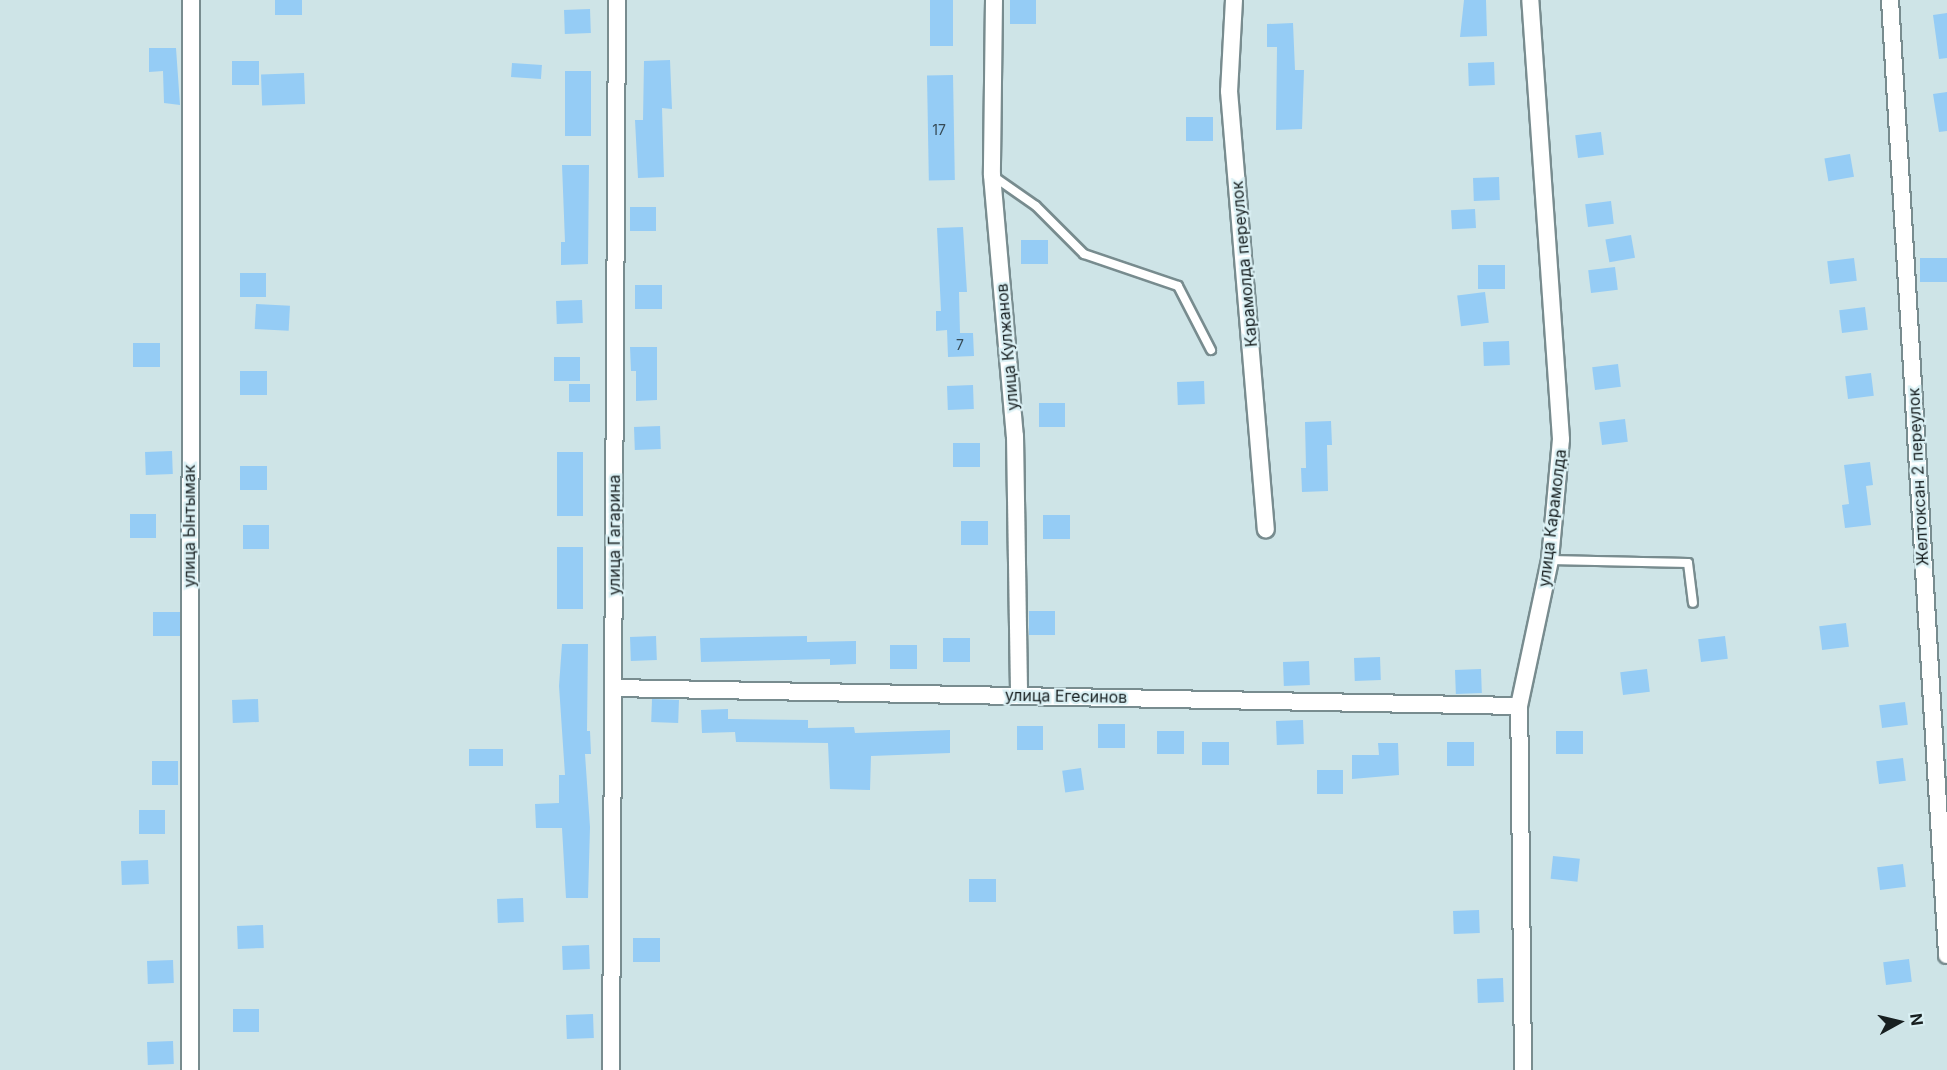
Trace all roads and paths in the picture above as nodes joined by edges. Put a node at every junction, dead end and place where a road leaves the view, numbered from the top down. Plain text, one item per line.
1 (191, 0) edge
2 (617, 0) edge
3 (994, 0) edge
4 (1234, 0) edge
5 (1530, 0) edge
6 (1890, 0) edge
7 (992, 176) junction
8 (1210, 350) dead end
9 (1266, 529) dead end
10 (1550, 560) junction
11 (1693, 603) dead end
12 (614, 688) junction
13 (1019, 695) junction
14 (1518, 706) junction
15 (1947, 955) edge
16 (190, 1070) edge
17 (611, 1070) edge
18 (1523, 1070) edge

1 - 16 street, улица Ынтымак
2 - 12 street, улица Гагарина
3 - 7 street, улица Кулжанов
4 - 9 street, Карамолда переулок
5 - 10 street, улица Карамолда
6 - 15 street, Желтоксан 2 переулок
7 - 8 lane
7 - 13 street, улица Кулжанов
10 - 11 lane
10 - 14 street, улица Карамолда
12 - 13 street, улица Егесинов
12 - 17 street, улица Гагарина
13 - 14 street, улица Егесинов
14 - 18 street, улица Карамолда

